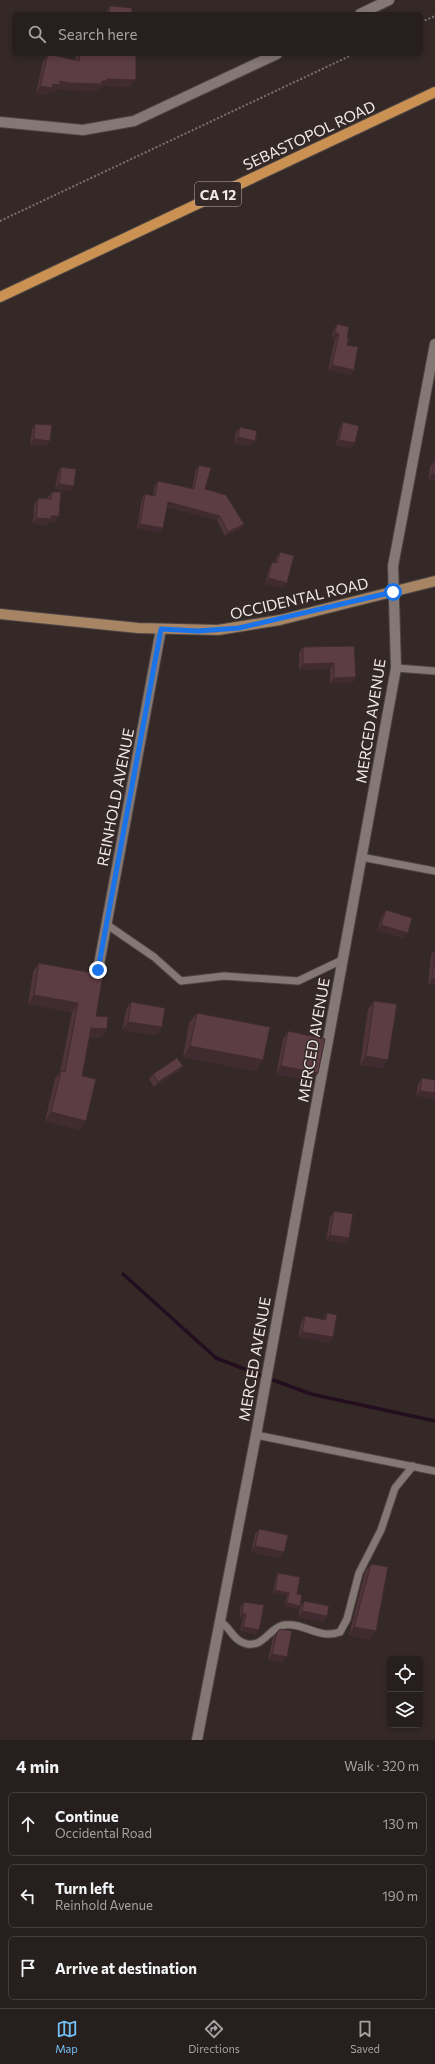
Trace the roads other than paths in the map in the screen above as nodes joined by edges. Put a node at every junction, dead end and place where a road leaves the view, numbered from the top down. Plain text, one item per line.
1 (390, 0) edge
2 (364, 12) edge
3 (273, 56) edge
4 (435, 92) edge
5 (0, 122) edge
6 (0, 297) edge
7 (435, 344) edge
8 (435, 581) edge
9 (393, 592) junction
10 (0, 614) edge
11 (161, 629) junction
12 (396, 668) junction
13 (435, 671) edge
14 (361, 857) junction
15 (435, 871) edge
16 (106, 924) junction
17 (342, 960) junction
18 (98, 970) dead end
19 (256, 1435) junction
20 (413, 1466) junction
21 (435, 1471) edge
22 (220, 1621) junction
23 (197, 1740) edge

1 - 2 street
3 - 5 street
4 - 6 main road, SEBASTOPOL ROAD / CA 12
7 - 9 street, MERCED AVENUE
8 - 9 street, OCCIDENTAL ROAD
9 - 11 street, OCCIDENTAL ROAD
9 - 12 street, MERCED AVENUE
10 - 11 street, OCCIDENTAL ROAD
11 - 16 street, REINHOLD AVENUE
12 - 13 lane
12 - 14 street, MERCED AVENUE
14 - 15 lane
14 - 17 street, MERCED AVENUE
16 - 17 lane
16 - 18 street, REINHOLD AVENUE
17 - 19 street, MERCED AVENUE
19 - 20 lane
19 - 22 street, MERCED AVENUE
20 - 21 lane
20 - 22 lane
22 - 23 street, MERCED AVENUE

